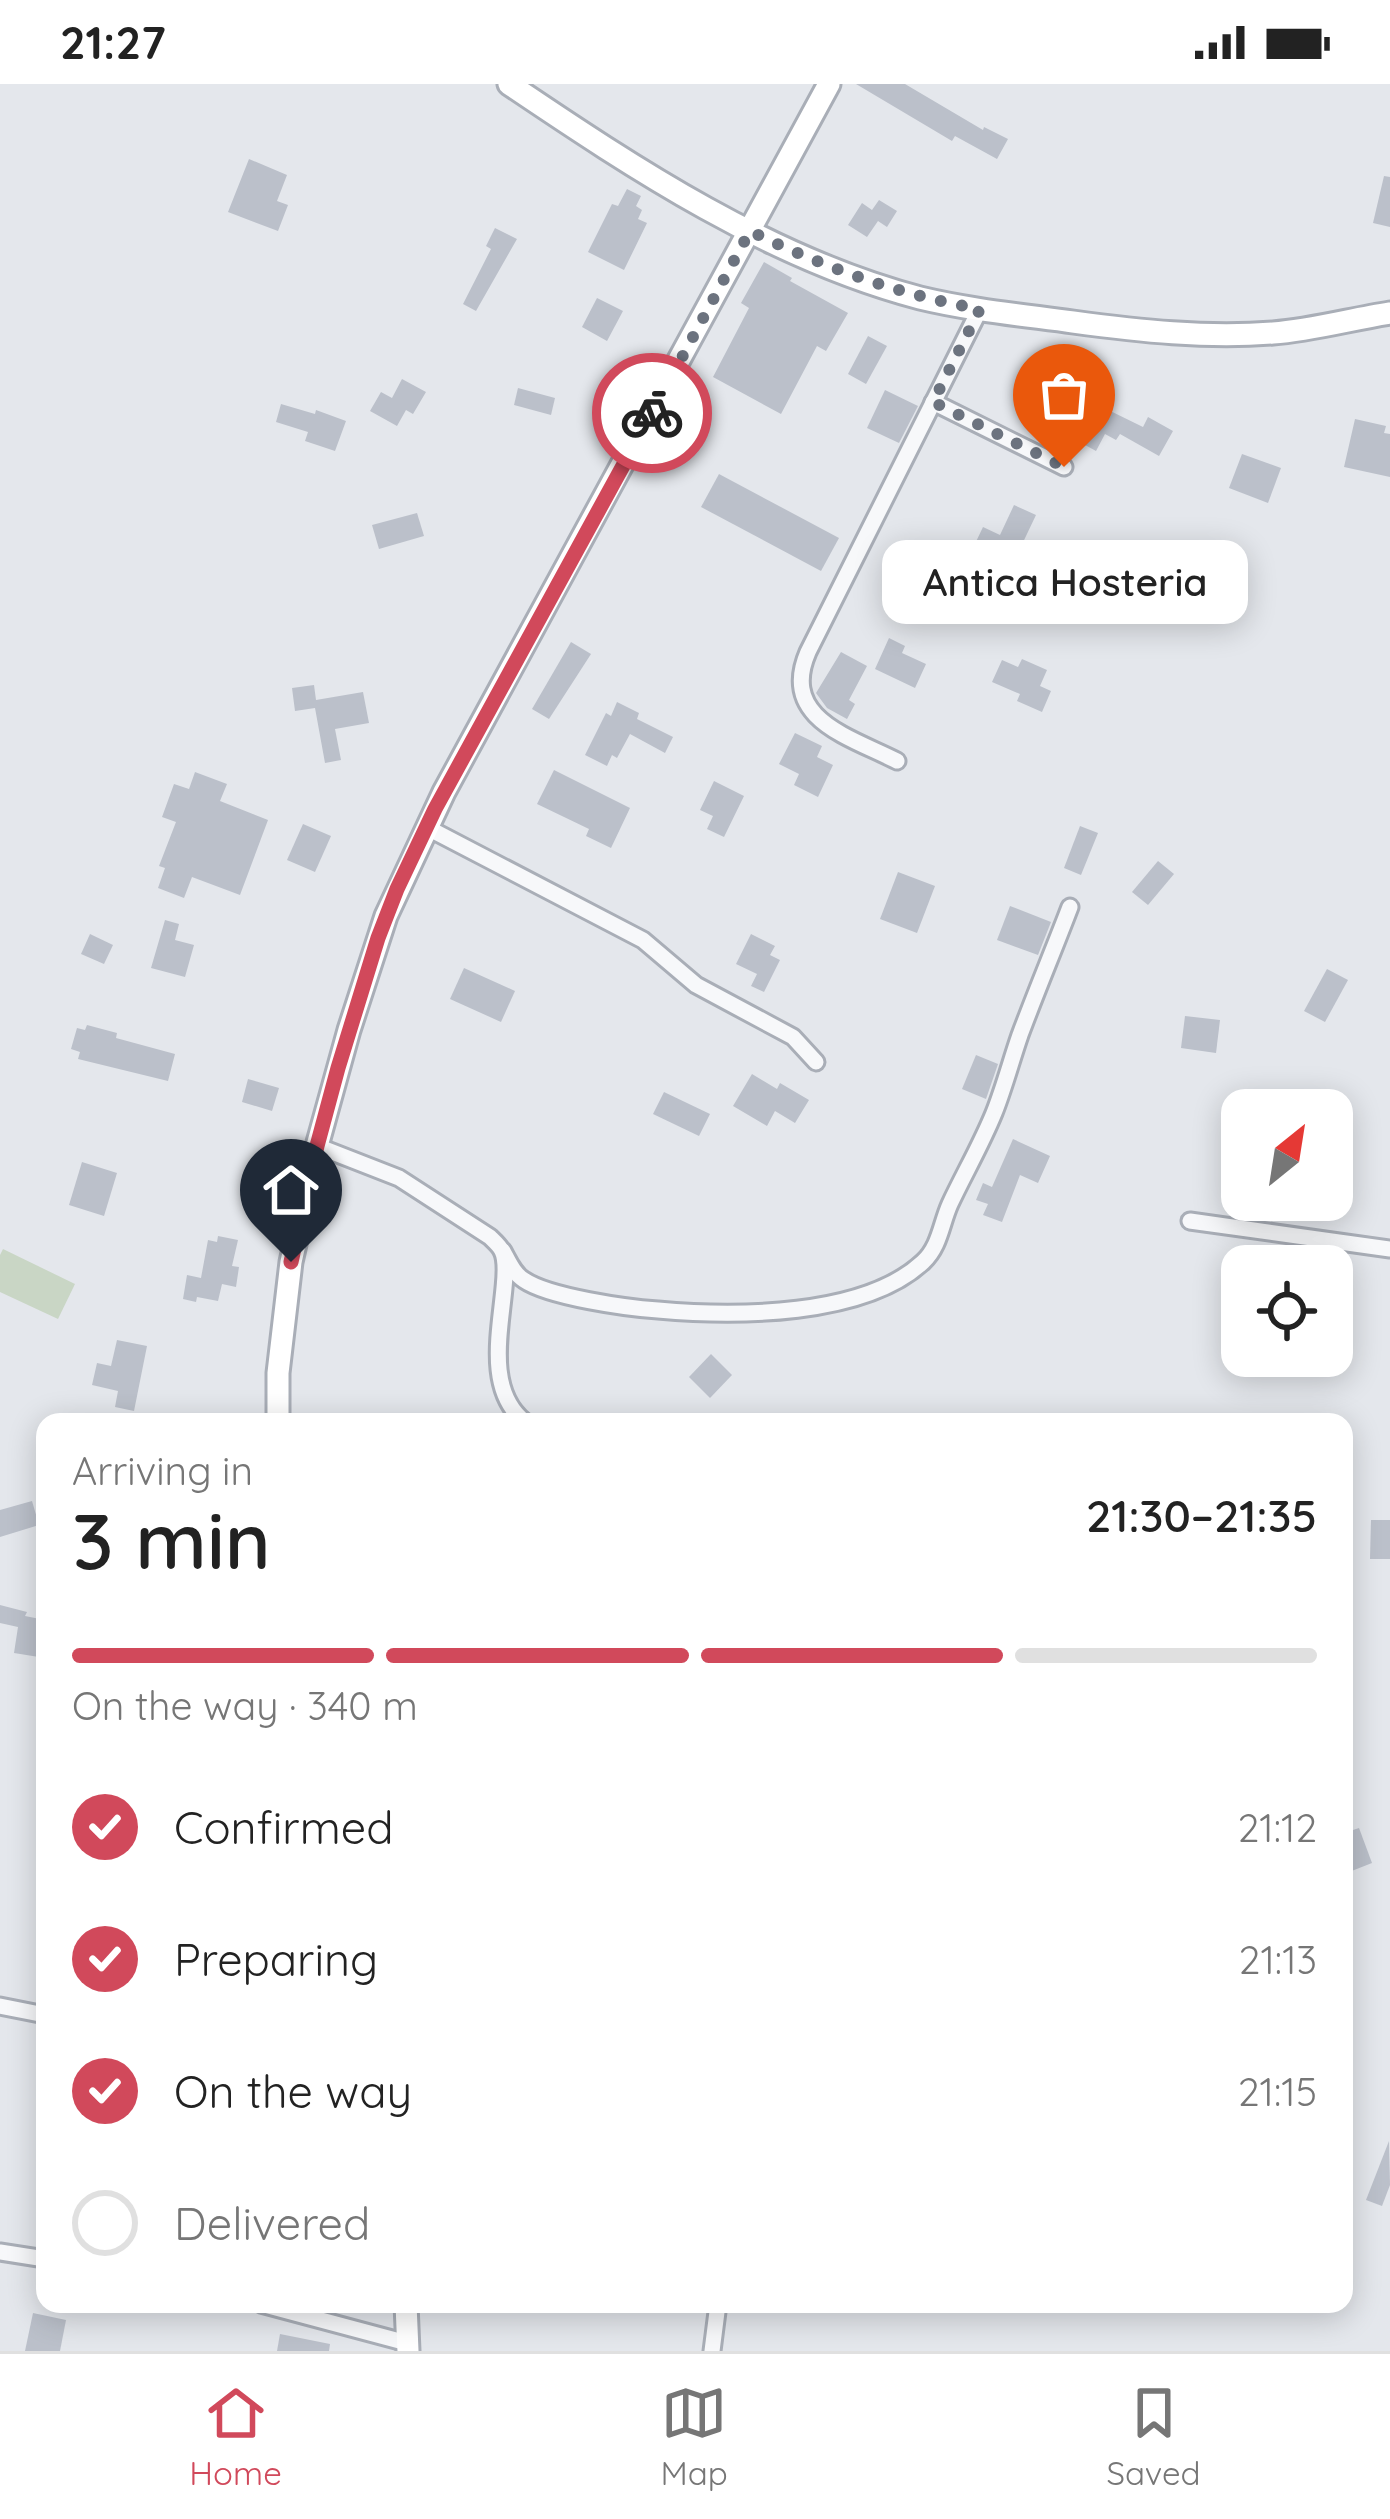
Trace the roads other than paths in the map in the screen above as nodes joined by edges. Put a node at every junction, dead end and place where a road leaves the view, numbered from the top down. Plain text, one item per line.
1 (508, 84) edge
2 (829, 84) edge
3 (750, 231) junction
4 (980, 309) junction
5 (1390, 313) edge
6 (933, 402) junction
7 (1064, 467) dead end
8 (897, 761) dead end
9 (426, 827) junction
10 (1070, 907) dead end
11 (816, 1062) dead end
12 (317, 1146) junction
13 (1190, 1221) dead end
14 (1390, 1249) edge
15 (502, 1252) junction
16 (278, 1413) edge
17 (516, 1413) edge
18 (0, 2006) edge
19 (36, 2013) edge
20 (0, 2252) edge
21 (36, 2258) edge
22 (292, 2313) edge
23 (406, 2313) edge
24 (717, 2313) edge
25 (408, 2347) edge
26 (712, 2351) edge

1 - 3 street
2 - 3 street
3 - 4 street
3 - 9 street
4 - 5 street
4 - 6 street
6 - 7 street
6 - 8 street
9 - 11 street
9 - 12 street
10 - 15 street
12 - 15 street
12 - 16 street
13 - 14 street
15 - 17 street
18 - 19 street
20 - 21 street
22 - 25 street
23 - 25 street
24 - 26 street

